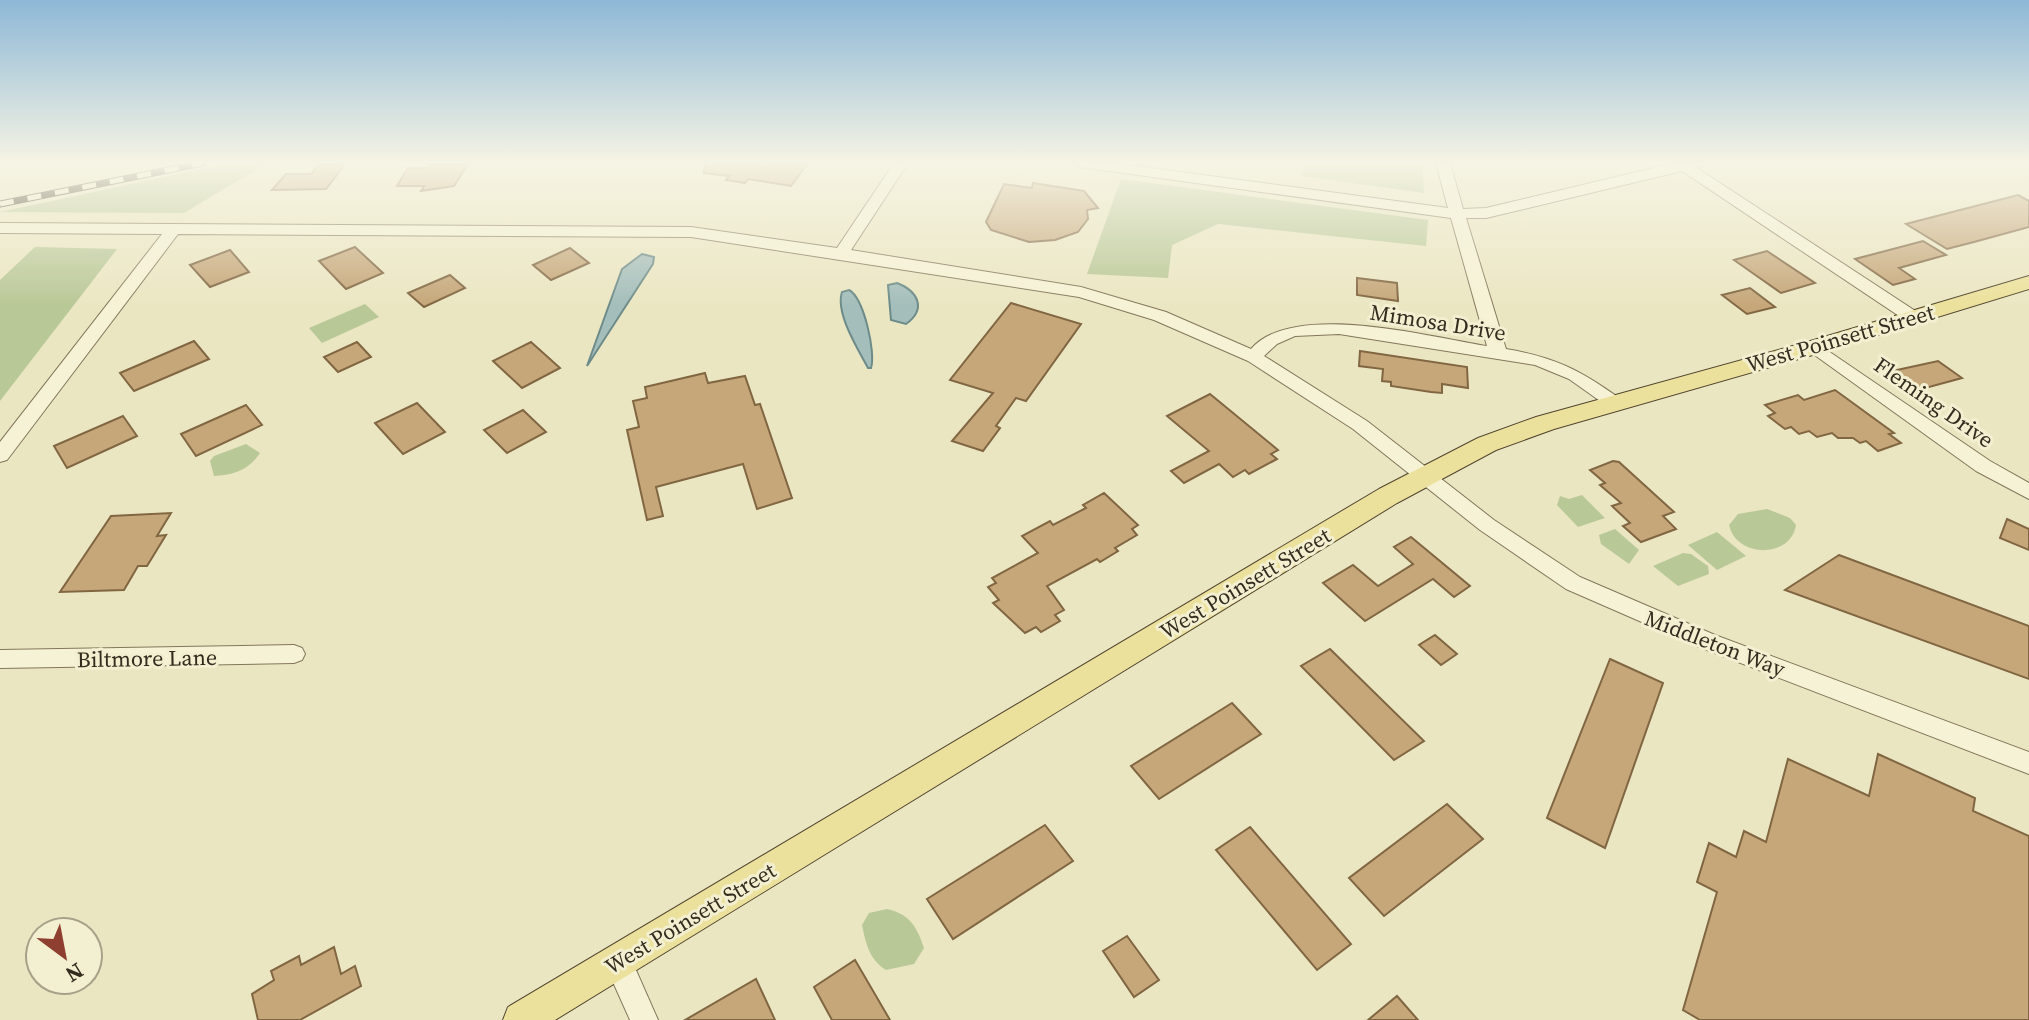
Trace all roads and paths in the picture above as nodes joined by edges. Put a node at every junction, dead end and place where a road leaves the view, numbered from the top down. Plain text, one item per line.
1 (869, 211) edge
2 (1432, 211) edge
3 (1456, 211) edge
4 (1496, 211) edge
5 (1757, 211) edge
6 (1457, 214) junction
7 (175, 227) junction
8 (0, 228) edge
9 (841, 253) junction
10 (2029, 282) edge
11 (1911, 316) junction
12 (1815, 347) junction
13 (1499, 354) junction
14 (1254, 357) junction
15 (1613, 402) junction
16 (0, 455) edge
17 (1426, 476) junction
18 (2029, 492) edge
19 (294, 654) dead end
20 (0, 659) edge
21 (2029, 763) edge
22 (618, 962) junction
23 (521, 1020) edge
24 (644, 1020) edge

1 - 9 street
2 - 6 street
3 - 6 street
4 - 6 street
5 - 11 street
6 - 13 street
7 - 8 street, Middleton Way
7 - 9 street, Middleton Way
7 - 16 street
9 - 14 street, Middleton Way
10 - 11 main road, West Poinsett Street
11 - 12 main road, West Poinsett Street
12 - 15 main road, West Poinsett Street
12 - 18 street, Fleming Drive
13 - 14 street, Mimosa Drive
13 - 15 street, Mimosa Drive
14 - 17 street, Middleton Way
15 - 17 main road, West Poinsett Street
17 - 21 street, Middleton Way
17 - 22 main road, West Poinsett Street
19 - 20 street, Biltmore Lane
22 - 23 main road, West Poinsett Street
22 - 24 street

